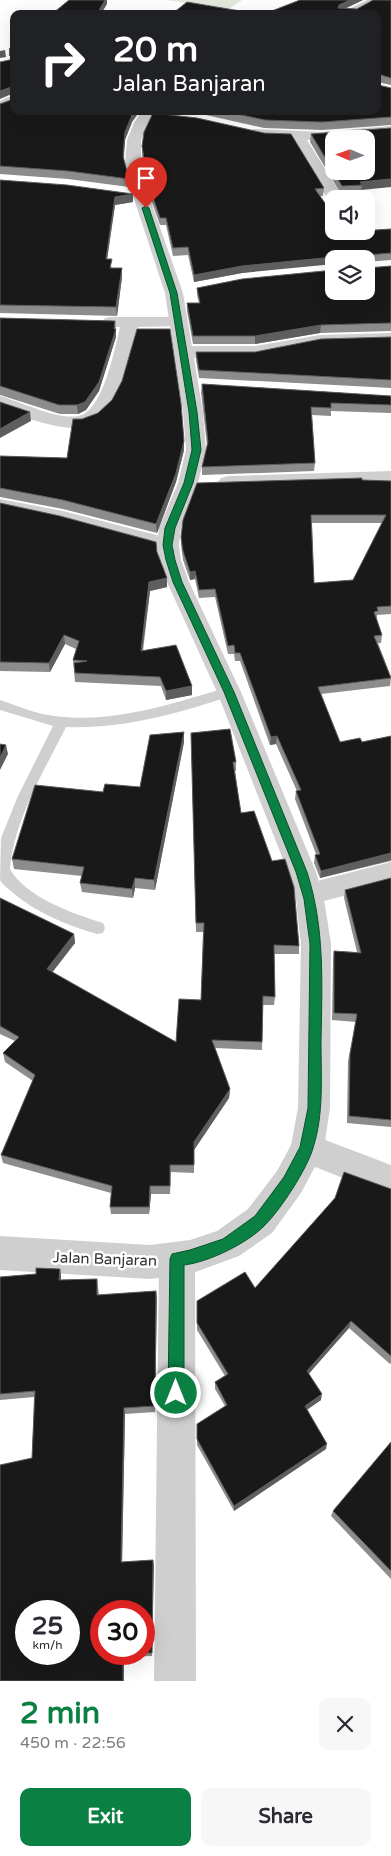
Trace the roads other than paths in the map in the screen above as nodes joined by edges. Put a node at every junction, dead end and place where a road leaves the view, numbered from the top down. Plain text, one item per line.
1 (377, 0) edge
2 (354, 10) edge
3 (10, 92) edge
4 (0, 107) edge
5 (152, 115) edge
6 (244, 130) edge
7 (391, 130) edge
8 (297, 136) junction
9 (330, 190) edge
10 (93, 322) edge
11 (177, 322) junction
12 (130, 323) junction
13 (391, 338) edge
14 (182, 352) junction
15 (0, 402) edge
16 (391, 477) edge
17 (188, 483) junction
18 (0, 505) edge
19 (168, 545) junction
20 (229, 692) junction
21 (0, 705) edge
22 (62, 722) junction
23 (3, 837) edge
24 (391, 873) edge
25 (308, 894) junction
26 (97, 928) dead end
27 (307, 1148) junction
28 (391, 1181) edge
29 (0, 1253) edge
30 (177, 1259) junction
31 (174, 1681) edge

1 - 2 street
3 - 4 street
5 - 11 street, Jalan Banjaran
6 - 8 street
7 - 8 street
8 - 9 street
10 - 12 street
11 - 12 street
11 - 14 street, Jalan Banjaran
12 - 15 street
13 - 14 street
14 - 17 street, Jalan Banjaran
16 - 17 street
17 - 19 street, Jalan Banjaran
18 - 19 street
19 - 20 street, Jalan Banjaran
20 - 22 lane
20 - 25 street, Jalan Banjaran
21 - 22 lane
22 - 23 lane
23 - 26 lane
24 - 25 street
25 - 27 street, Jalan Banjaran
27 - 28 street
27 - 30 street, Jalan Banjaran
29 - 30 street, Jalan Banjaran
30 - 31 street

